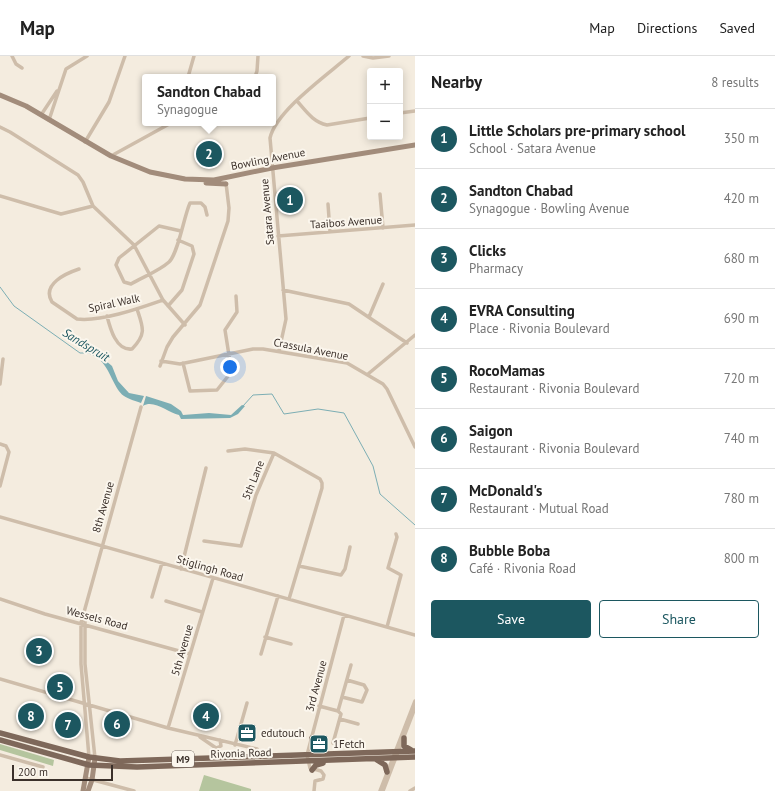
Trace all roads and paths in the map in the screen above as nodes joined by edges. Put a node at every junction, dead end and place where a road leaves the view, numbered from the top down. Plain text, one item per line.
1 (12, 56) edge
2 (87, 56) edge
3 (125, 56) edge
4 (194, 56) edge
5 (258, 56) edge
6 (349, 56) edge
7 (364, 56) edge
8 (389, 56) edge
9 (22, 68) dead end
10 (189, 74) edge
11 (256, 74) edge
12 (58, 90) junction
13 (0, 95) edge
14 (297, 101) junction
15 (415, 111) edge
16 (403, 113) edge
17 (41, 115) junction
18 (367, 118) edge
19 (50, 120) junction
20 (166, 126) edge
21 (0, 127) edge
22 (85, 142) junction
23 (415, 145) edge
24 (111, 156) junction
25 (272, 168) junction
26 (226, 178) junction
27 (200, 181) junction
28 (226, 184) junction
29 (380, 194) dead end
30 (0, 196) edge
31 (328, 204) dead end
32 (93, 206) junction
33 (207, 215) dead end
34 (415, 225) edge
35 (383, 228) junction
36 (181, 231) junction
37 (330, 232) junction
38 (278, 236) junction
39 (178, 240) junction
40 (134, 245) junction
41 (80, 269) dead end
42 (149, 273) junction
43 (383, 284) dead end
44 (283, 290) junction
45 (236, 296) dead end
46 (163, 300) junction
47 (168, 306) junction
48 (136, 309) junction
49 (107, 316) junction
50 (369, 317) junction
51 (185, 325) junction
52 (415, 335) edge
53 (406, 343) junction
54 (279, 351) junction
55 (229, 354) junction
56 (4, 359) dead end
57 (162, 361) junction
58 (184, 363) junction
59 (160, 366) dead end
60 (368, 374) junction
61 (0, 384) edge
62 (141, 407) dead end
63 (0, 444) edge
64 (415, 447) edge
65 (228, 451) dead end
66 (274, 453) junction
67 (206, 468) dead end
68 (0, 486) edge
69 (0, 517) edge
70 (396, 534) dead end
71 (204, 541) dead end
72 (103, 546) junction
73 (350, 547) dead end
74 (162, 563) junction
75 (299, 566) junction
76 (181, 569) junction
77 (213, 578) junction
78 (278, 596) junction
79 (152, 597) dead end
80 (0, 599) edge
81 (289, 599) junction
82 (166, 601) dead end
83 (202, 612) junction
84 (344, 615) junction
85 (83, 623) junction
86 (387, 627) junction
87 (415, 635) edge
88 (265, 637) junction
89 (291, 644) dead end
90 (190, 654) junction
91 (261, 654) dead end
92 (83, 664) junction
93 (351, 665) dead end
94 (0, 679) edge
95 (347, 680) junction
96 (342, 696) junction
97 (415, 701) edge
98 (247, 703) dead end
99 (86, 704) junction
100 (91, 706) junction
101 (319, 706) junction
102 (415, 708) edge
103 (338, 710) junction
104 (340, 719) junction
105 (358, 724) dead end
106 (168, 728) junction
107 (0, 733) edge
108 (199, 736) junction
109 (312, 738) junction
110 (404, 738) junction
111 (0, 740) edge
112 (220, 740) junction
113 (333, 743) dead end
114 (234, 745) junction
115 (257, 749) dead end
116 (396, 751) junction
117 (414, 751) edge
118 (0, 754) edge
119 (321, 754) junction
120 (92, 758) junction
121 (307, 758) junction
122 (415, 758) edge
123 (377, 759) junction
124 (393, 759) junction
125 (345, 760) junction
126 (92, 765) junction
127 (43, 767) dead end
128 (312, 770) junction
129 (387, 772) junction
130 (86, 778) junction
131 (92, 780) junction
132 (415, 788) edge
133 (83, 791) edge
134 (88, 791) edge
135 (134, 791) edge
136 (314, 791) edge
137 (380, 791) edge
138 (383, 791) edge
139 (410, 791) edge

1 - 9 street
2 - 12 street
3 - 22 street
4 - 10 street
5 - 11 street
6 - 14 street, Satara Avenue
7 - 8 street
12 - 17 street
12 - 19 street
13 - 17 main road, Bowling Avenue
14 - 18 street
14 - 25 street, Satara Avenue
15 - 16 street
17 - 19 main road, Bowling Avenue
19 - 22 main road, Bowling Avenue
20 - 24 street
21 - 32 street
22 - 24 main road, Bowling Avenue
23 - 25 main road, Bowling Avenue
24 - 27 main road, Bowling Avenue
25 - 26 main road, Bowling Avenue
25 - 38 street, Satara Avenue
26 - 27 main road, Bowling Avenue
26 - 28 street
27 - 28 main road
28 - 51 street
29 - 35 street
30 - 32 street
31 - 37 street
32 - 40 street
33 - 36 street
34 - 35 street, Taaibos Avenue
35 - 37 street, Taaibos Avenue
36 - 39 street
36 - 40 street
37 - 38 street, Taaibos Avenue
38 - 44 street, Satara Avenue
39 - 42 street
39 - 47 street
40 - 42 street
40 - 42 street
41 - 49 street, Spiral Walk
42 - 46 street
43 - 50 street
44 - 50 street
44 - 54 street, Satara Avenue
45 - 55 street
46 - 47 street
46 - 48 street, Spiral Walk
47 - 51 street
48 - 49 street, Spiral Walk
48 - 49 street
50 - 53 street
51 - 57 street
52 - 53 street
53 - 60 street
54 - 55 street, Crassula Avenue
54 - 60 street, Crassula Avenue
55 - 58 street, Crassula Avenue
55 - 58 street
56 - 61 street
57 - 58 street, Crassula Avenue
57 - 59 street
60 - 64 street, Crassula Avenue
62 - 72 street, 8th Avenue
63 - 68 street
65 - 66 street
66 - 71 street, 5th Lane
66 - 75 street, 5th Lane
67 - 76 street
69 - 72 street, Stiglingh Road
70 - 86 street
72 - 74 street, Stiglingh Road
72 - 85 street, 8th Avenue
73 - 75 street
74 - 76 street, Stiglingh Road
74 - 79 street
75 - 81 street
76 - 77 street, Stiglingh Road
77 - 78 street, Stiglingh Road
77 - 83 street, 5th Avenue
78 - 81 street, Stiglingh Road
78 - 88 street
80 - 85 street, Wessels Road
81 - 84 street, Stiglingh Road
82 - 83 street
83 - 90 street, 5th Avenue
84 - 86 street, Stiglingh Road
84 - 101 street, 3rd Avenue
85 - 90 street, Wessels Road
85 - 92 street, 8th Avenue
86 - 87 street, Stiglingh Road
88 - 89 street
88 - 91 street
90 - 106 street, 5th Avenue
92 - 99 street
92 - 100 street
93 - 95 street
94 - 99 street
95 - 96 street
95 - 96 street
96 - 103 street
97 - 116 street
98 - 114 street
99 - 100 street
99 - 120 street
100 - 106 street
100 - 120 street
101 - 103 street
101 - 109 street, 3rd Avenue
102 - 110 street
103 - 104 street
104 - 105 street
104 - 113 street
106 - 108 street
107 - 120 main road, Rivonia Road / M9
108 - 112 street
108 - 112 street
109 - 119 main road
109 - 121 street, 3rd Avenue
110 - 116 street
110 - 117 main road
111 - 126 main road, Rivonia Road / M9
112 - 114 street
114 - 115 street
116 - 117 main road, Rivonia Road / M9
116 - 119 main road, Rivonia Road / M9
116 - 124 street
118 - 127 street
119 - 121 main road, Rivonia Road / M9
120 - 121 main road, Rivonia Road / M9
120 - 126 main road
121 - 125 main road, Rivonia Road / M9
121 - 126 main road, Rivonia Road / M9
121 - 128 street
122 - 124 main road, Rivonia Road / M9
123 - 124 main road, Rivonia Road / M9
123 - 125 main road, Rivonia Road / M9
123 - 129 main road
124 - 129 street
124 - 138 street
125 - 128 main road
126 - 130 main road
126 - 131 main road
128 - 136 street
129 - 137 street
130 - 131 street
130 - 133 main road
131 - 134 main road
131 - 135 street
132 - 139 street

